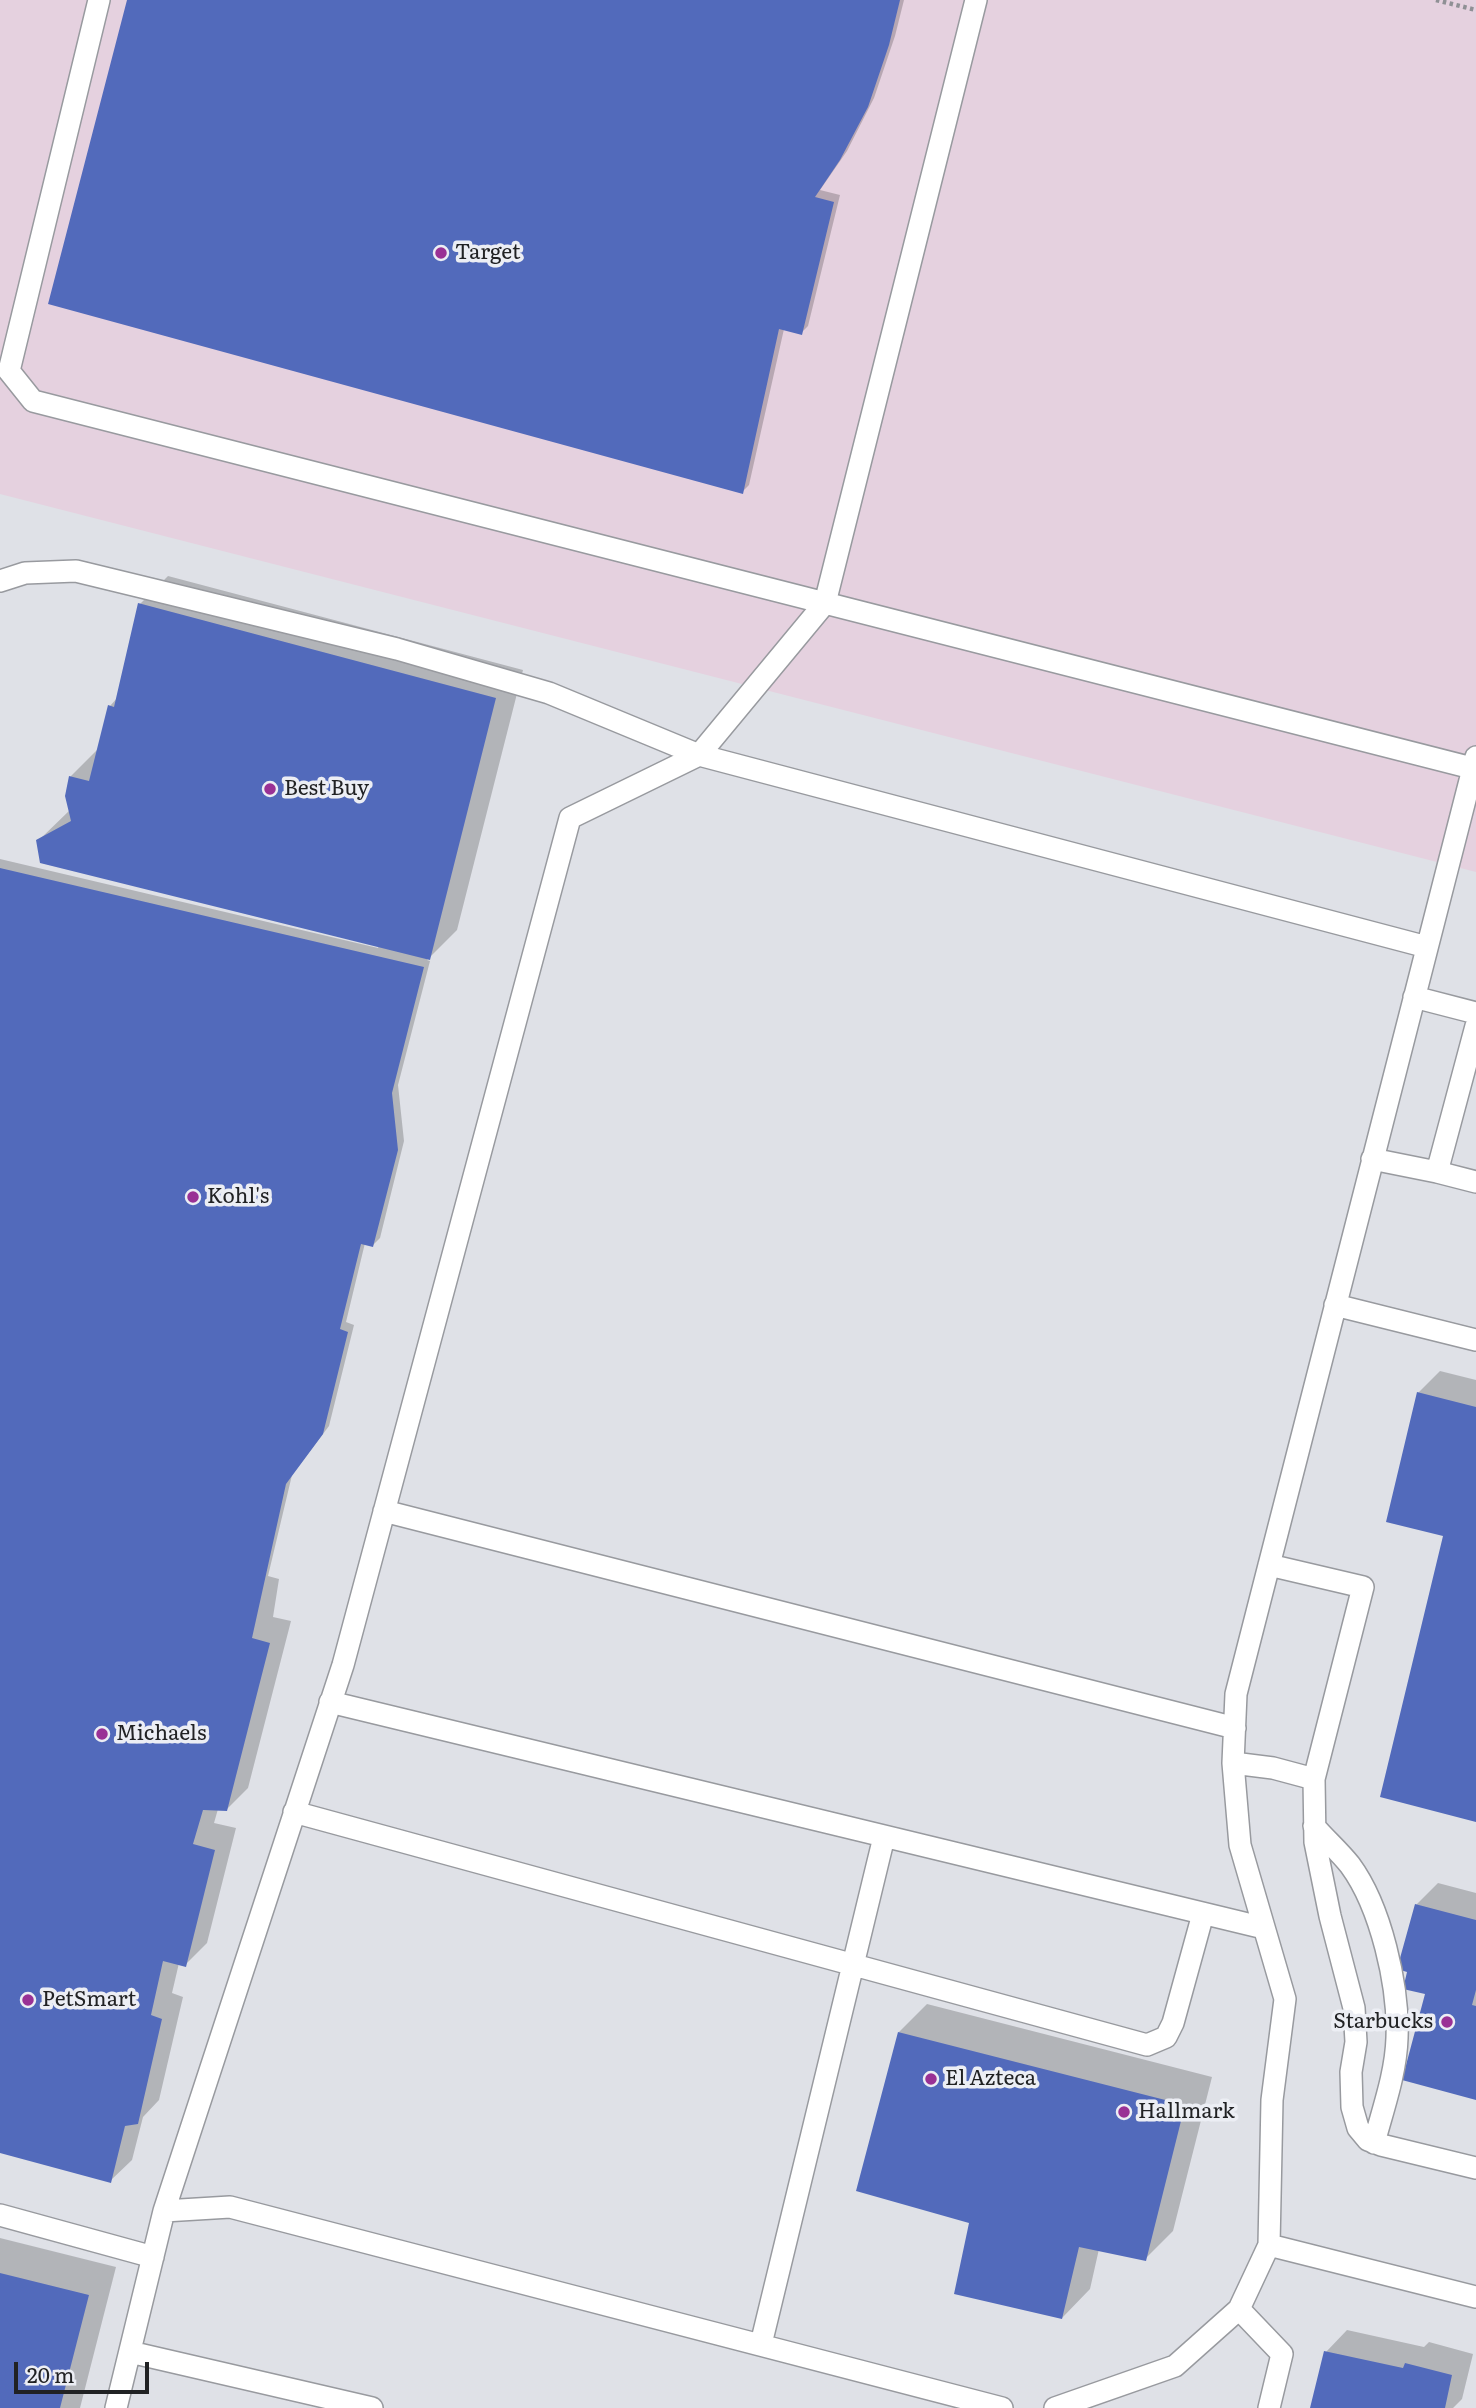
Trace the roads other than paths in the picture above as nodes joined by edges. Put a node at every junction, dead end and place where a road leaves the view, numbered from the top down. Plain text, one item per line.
1 (99, 0) edge
2 (976, 0) edge
3 (0, 581) edge
4 (825, 603) junction
5 (699, 755) junction
6 (1475, 764) edge
7 (1427, 947) junction
8 (1414, 997) junction
9 (1476, 1013) edge
10 (1476, 1026) edge
11 (1373, 1159) junction
12 (1437, 1172) junction
13 (1476, 1182) edge
14 (1335, 1305) junction
15 (1476, 1340) edge
16 (384, 1511) junction
17 (1269, 1565) junction
18 (331, 1702) junction
19 (1235, 1728) junction
20 (1233, 1763) junction
21 (1314, 1779) junction
22 (295, 1812) junction
23 (1314, 1826) junction
24 (884, 1836) junction
25 (1203, 1914) junction
26 (1264, 1928) junction
27 (854, 1963) junction
28 (1374, 2143) junction
29 (1476, 2168) edge
30 (164, 2211) junction
31 (0, 2215) edge
32 (1269, 2245) junction
33 (153, 2257) junction
34 (1476, 2297) edge
35 (1239, 2309) junction
36 (761, 2344) junction
37 (130, 2352) junction
38 (116, 2408) edge
39 (372, 2408) edge
40 (1002, 2408) edge
41 (1055, 2408) edge
42 (1269, 2408) edge

1 - 4 lane
2 - 4 lane
3 - 5 lane
4 - 5 lane
4 - 6 lane
5 - 7 lane
5 - 16 lane
6 - 7 lane
7 - 8 lane
8 - 9 lane
8 - 11 lane
10 - 12 lane
11 - 12 lane
11 - 14 lane
12 - 13 lane
14 - 15 lane
14 - 17 lane
16 - 18 lane
16 - 19 lane
17 - 19 lane
17 - 21 lane
18 - 22 lane
18 - 24 lane
19 - 20 lane
20 - 21 lane
20 - 26 lane
21 - 23 lane
22 - 27 lane
22 - 30 lane
23 - 28 lane
23 - 28 lane
24 - 25 lane
24 - 27 lane
25 - 26 lane
25 - 27 lane
26 - 32 lane
27 - 36 lane
28 - 29 lane
30 - 33 lane
30 - 36 lane
31 - 33 lane
32 - 34 lane
32 - 35 lane
33 - 37 lane
35 - 41 lane
35 - 42 lane
36 - 40 lane
37 - 38 lane
37 - 39 lane

